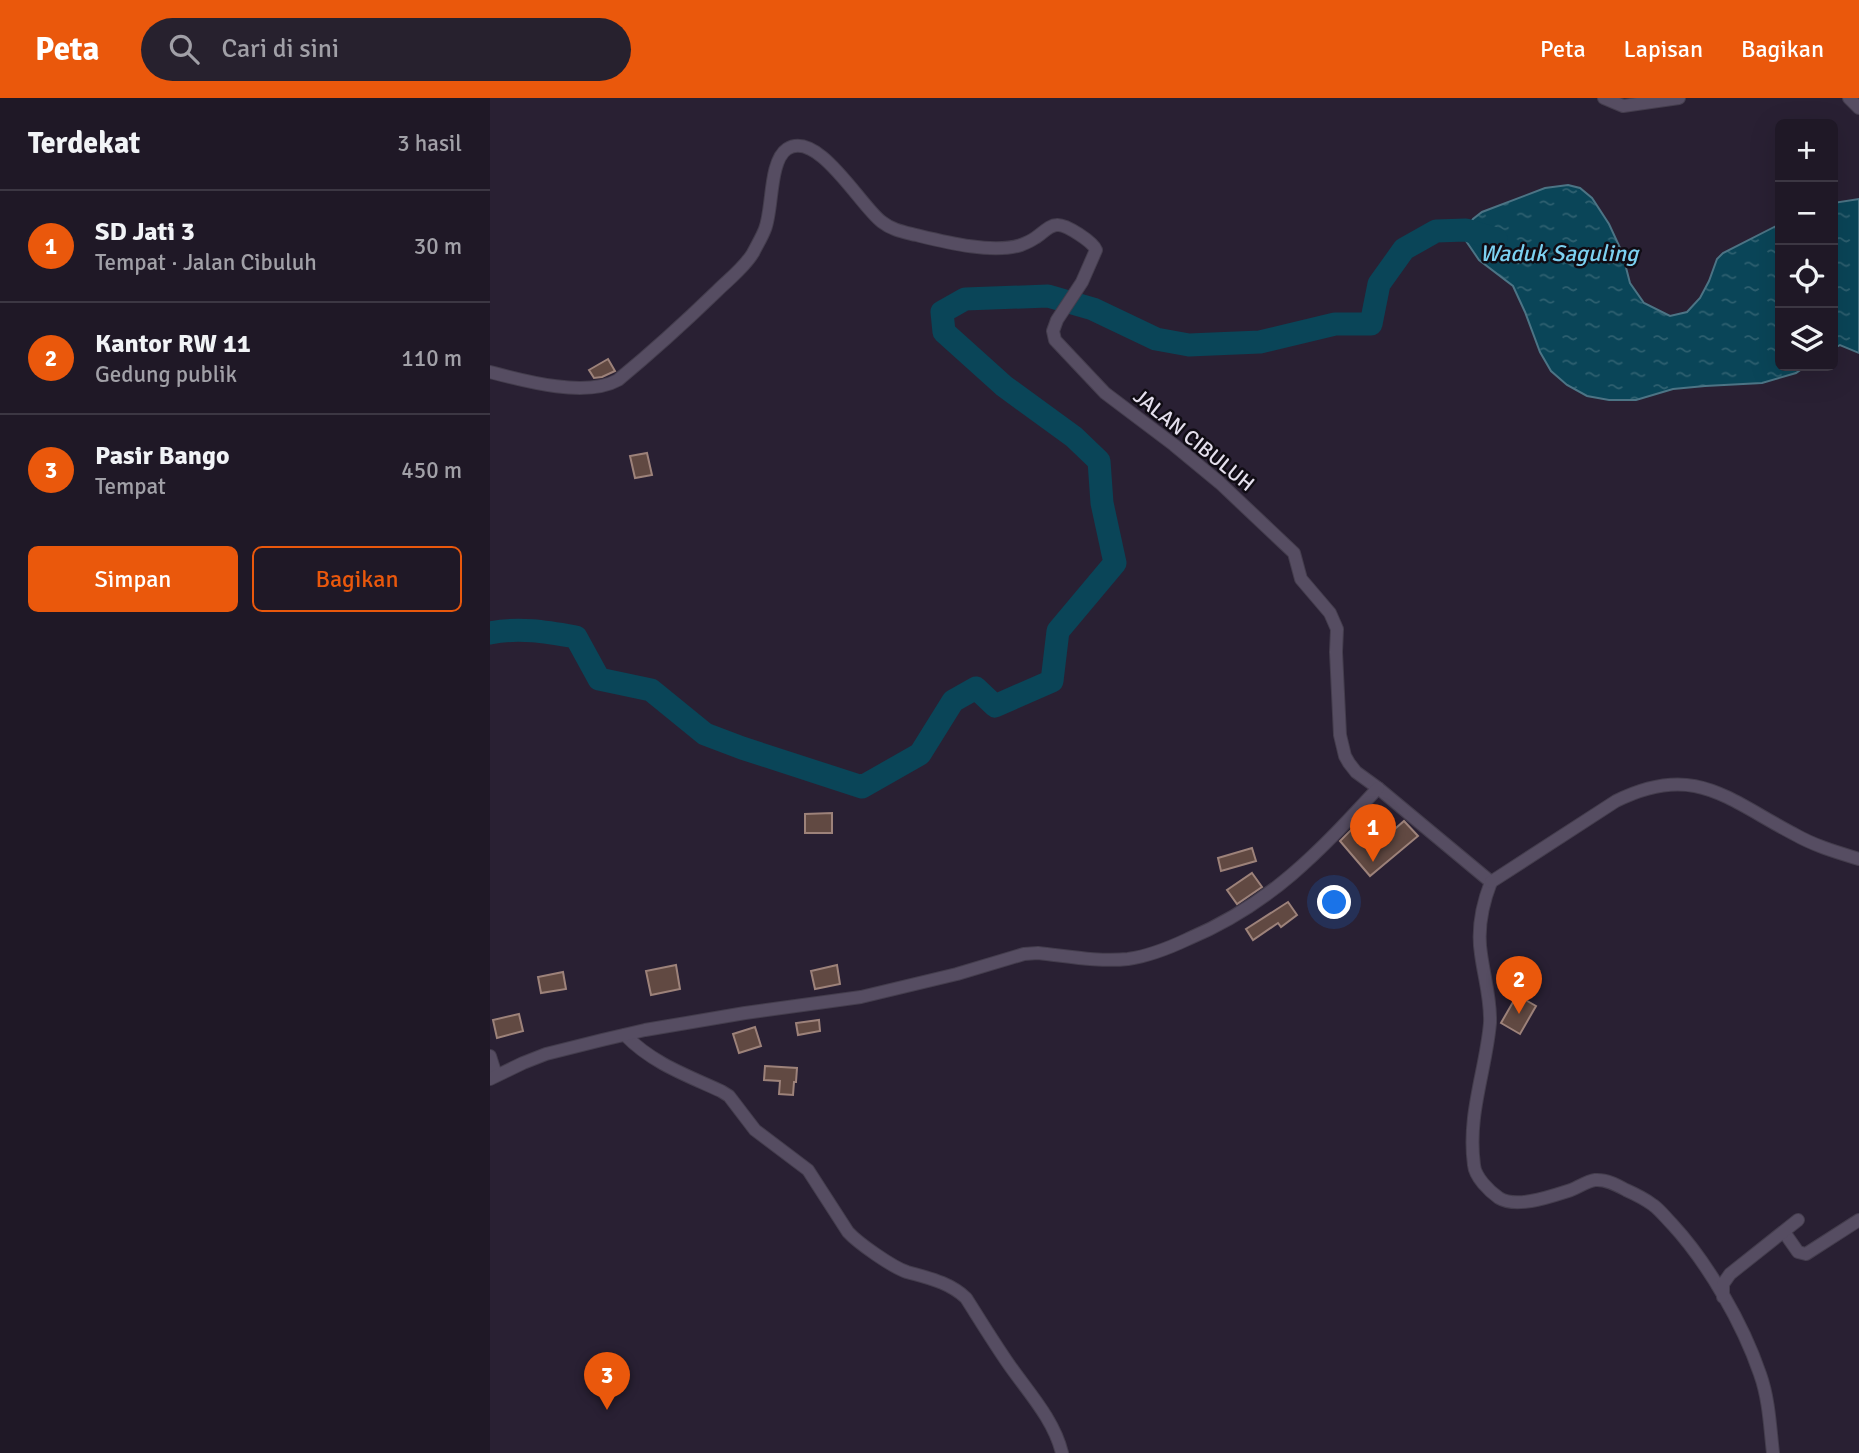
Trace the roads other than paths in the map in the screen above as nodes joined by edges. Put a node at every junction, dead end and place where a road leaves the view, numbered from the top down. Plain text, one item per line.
1 (1604, 98) edge
2 (1679, 98) edge
3 (1849, 98) edge
4 (1859, 108) edge
5 (490, 372) edge
6 (1378, 788) junction
7 (1859, 859) edge
8 (1491, 882) junction
9 (625, 1035) junction
10 (490, 1056) edge
11 (493, 1077) edge
12 (1798, 1220) dead end
13 (1859, 1220) edge
14 (1784, 1232) junction
15 (1723, 1297) junction
16 (1062, 1453) edge
17 (1773, 1453) edge

1 - 2 street
3 - 4 street
5 - 6 street, JALAN CIBULUH
6 - 8 street, JALAN CIBULUH
6 - 9 street
7 - 8 street
8 - 15 street
9 - 11 street
9 - 16 street
10 - 11 street
12 - 14 street
13 - 14 street
14 - 15 street
15 - 17 street

